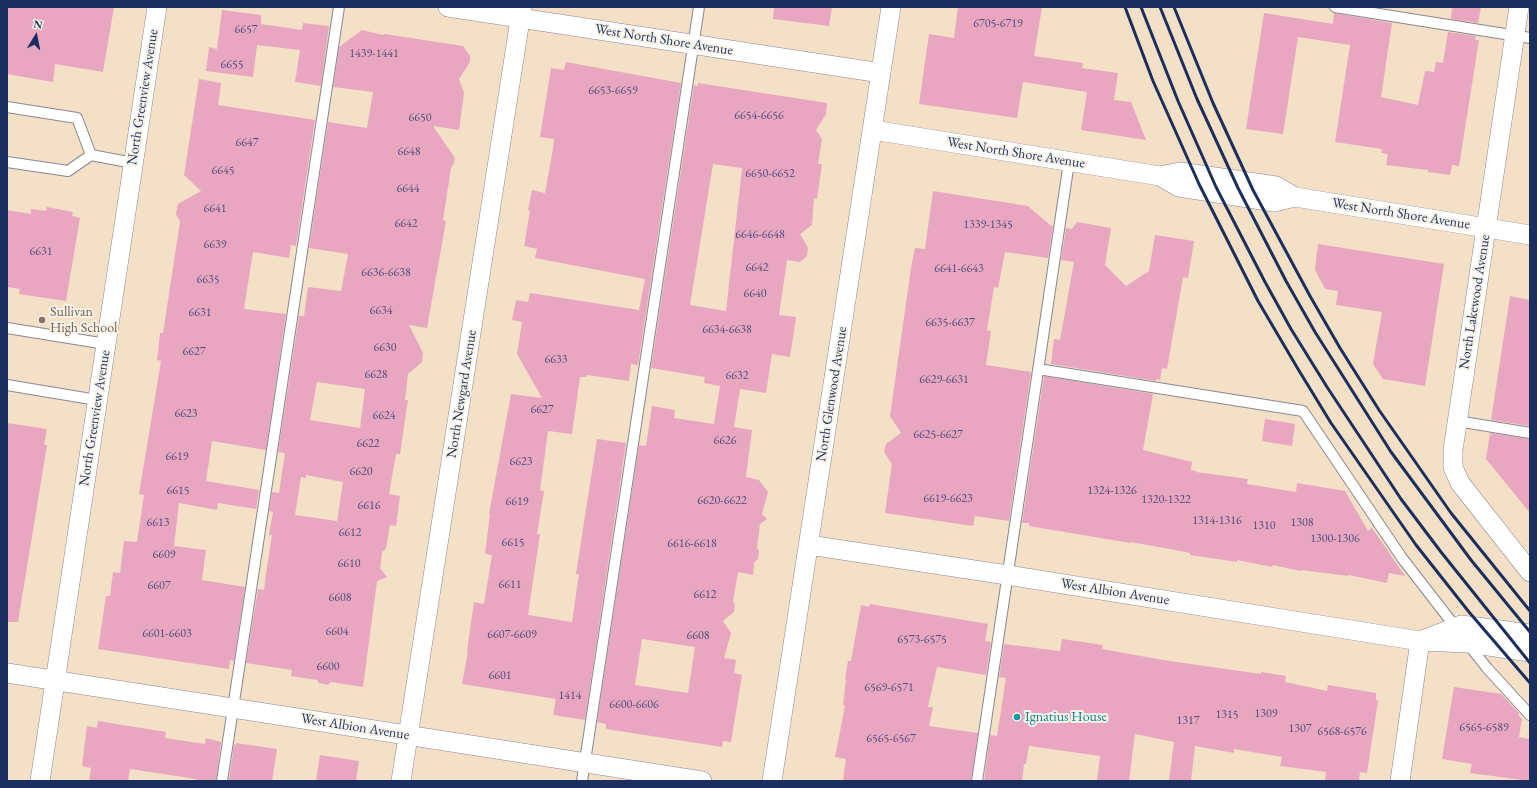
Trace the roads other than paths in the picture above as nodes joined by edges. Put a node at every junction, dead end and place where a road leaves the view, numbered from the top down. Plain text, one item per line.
1 (157, 7) edge
2 (339, 7) edge
3 (448, 7) edge
4 (699, 7) edge
5 (891, 7) edge
6 (1335, 7) edge
7 (1519, 7) edge
8 (521, 12) edge
9 (1522, 36) edge
10 (693, 44) junction
11 (881, 73) junction
12 (7, 107) edge
13 (872, 130) junction
14 (91, 155) junction
15 (7, 162) edge
16 (1069, 162) junction
17 (133, 163) junction
18 (1486, 228) junction
19 (1530, 235) edge
20 (7, 328) edge
21 (106, 344) junction
22 (1038, 369) junction
23 (7, 385) edge
24 (97, 400) junction
25 (1457, 421) junction
26 (1530, 433) edge
27 (809, 544) junction
28 (1530, 572) edge
29 (1007, 575) junction
30 (1455, 627) junction
31 (1530, 634) edge
32 (1420, 641) junction
33 (1468, 643) junction
34 (1530, 652) edge
35 (7, 673) edge
36 (55, 680) junction
37 (234, 708) junction
38 (1530, 714) edge
39 (408, 735) junction
40 (585, 762) junction
41 (40, 781) edge
42 (222, 781) edge
43 (401, 781) edge
44 (582, 781) edge
45 (702, 781) edge
46 (772, 781) edge
47 (977, 781) edge
48 (1400, 781) edge

1 - 17 street, North Greenview Avenue
2 - 37 lane
3 - 8 street, West North Shore Avenue
4 - 10 lane
5 - 11 street, North Glenwood Avenue
6 - 9 lane
7 - 9 street, North Lakewood Avenue
8 - 10 street, West North Shore Avenue
8 - 39 street, North Newgard Avenue
9 - 18 street, North Lakewood Avenue
10 - 11 street, West North Shore Avenue
10 - 40 lane
11 - 13 street, North Glenwood Avenue
12 - 14 lane
13 - 16 street, West North Shore Avenue
13 - 27 street, North Glenwood Avenue
14 - 15 lane
14 - 17 lane
16 - 18 street, West North Shore Avenue
16 - 22 lane
17 - 21 street, North Greenview Avenue
18 - 19 street, West North Shore Avenue
18 - 25 street, North Lakewood Avenue
20 - 21 lane
21 - 24 street, North Greenview Avenue
22 - 29 lane
22 - 30 lane
23 - 24 lane
24 - 36 street, North Greenview Avenue
25 - 26 lane
25 - 28 street, North Lakewood Avenue
27 - 29 street, West Albion Avenue
27 - 46 street, North Glenwood Avenue
29 - 32 street, West Albion Avenue
29 - 47 lane
30 - 31 street
30 - 32 street
30 - 33 lane
32 - 33 street, West Albion Avenue
32 - 48 street
33 - 34 street, West Albion Avenue
33 - 38 lane
35 - 36 street, West Albion Avenue
36 - 37 street, West Albion Avenue
36 - 41 street, North Greenview Avenue
37 - 39 street, West Albion Avenue
37 - 42 lane
39 - 40 street, West Albion Avenue
39 - 43 street, North Newgard Avenue
40 - 44 lane
40 - 45 street, West Albion Avenue

